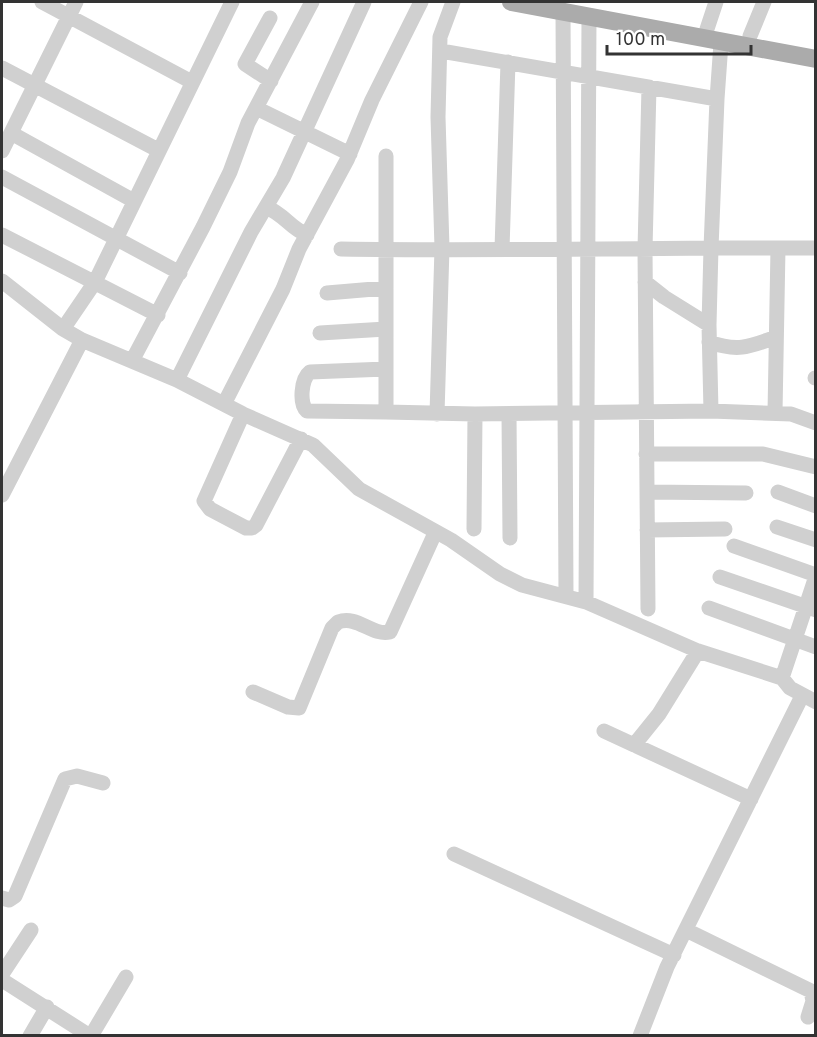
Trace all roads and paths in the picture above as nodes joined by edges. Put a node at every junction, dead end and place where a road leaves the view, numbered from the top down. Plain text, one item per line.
1 (42, 2) edge
2 (76, 2) edge
3 (231, 2) edge
4 (312, 2) edge
5 (364, 2) edge
6 (421, 2) edge
7 (453, 2) edge
8 (511, 2) edge
9 (716, 2) edge
10 (764, 2) edge
11 (574, 10) edge
12 (68, 17) junction
13 (270, 18) dead end
14 (707, 28) junction
15 (750, 36) junction
16 (721, 43) junction
17 (816, 48) edge
18 (441, 51) junction
19 (816, 59) edge
20 (508, 62) junction
21 (2, 68) edge
22 (562, 71) junction
23 (587, 76) junction
24 (271, 81) junction
25 (192, 82) junction
26 (35, 85) junction
27 (649, 87) junction
28 (717, 99) junction
29 (256, 108) junction
30 (587, 112) junction
31 (304, 130) junction
32 (11, 133) junction
33 (563, 146) junction
34 (158, 150) junction
35 (2, 152) edge
36 (350, 154) junction
37 (386, 156) dead end
38 (564, 168) junction
39 (587, 168) junction
40 (2, 177) edge
41 (134, 201) junction
42 (266, 207) junction
43 (2, 235) edge
44 (307, 235) junction
45 (116, 240) junction
46 (442, 248) junction
47 (711, 248) junction
48 (778, 248) junction
49 (816, 248) edge
50 (341, 249) dead end
51 (502, 249) junction
52 (586, 249) junction
53 (645, 249) junction
54 (387, 250) junction
55 (565, 250) junction
56 (180, 273) junction
57 (2, 281) edge
58 (95, 282) junction
59 (645, 282) junction
60 (386, 288) junction
61 (327, 293) dead end
62 (158, 315) junction
63 (709, 325) junction
64 (63, 329) junction
65 (386, 329) junction
66 (320, 333) dead end
67 (777, 337) junction
68 (586, 338) junction
69 (566, 339) junction
70 (82, 340) junction
71 (709, 342) junction
72 (132, 361) junction
73 (386, 369) junction
74 (177, 380) junction
75 (225, 404) junction
76 (711, 411) junction
77 (386, 412) junction
78 (775, 413) junction
79 (243, 414) junction
80 (437, 414) junction
81 (475, 414) junction
82 (509, 414) junction
83 (565, 414) junction
84 (586, 414) junction
85 (646, 414) junction
86 (816, 423) edge
87 (301, 439) junction
88 (646, 454) junction
89 (816, 467) edge
90 (6, 475) edge
91 (647, 492) junction
92 (778, 492) dead end
93 (746, 493) dead end
94 (2, 495) edge
95 (816, 506) edge
96 (777, 527) dead end
97 (474, 529) dead end
98 (725, 529) dead end
99 (647, 530) junction
100 (435, 532) junction
101 (510, 538) dead end
102 (816, 540) edge
103 (734, 546) dead end
104 (816, 575) edge
105 (720, 577) dead end
106 (566, 595) junction
107 (586, 602) junction
108 (709, 608) dead end
109 (648, 609) dead end
110 (811, 609) edge
111 (795, 640) junction
112 (816, 647) edge
113 (698, 651) junction
114 (782, 678) junction
115 (253, 692) dead end
116 (809, 699) edge
117 (604, 730) dead end
118 (634, 745) junction
119 (103, 783) dead end
120 (751, 799) junction
121 (454, 854) dead end
122 (2, 898) edge
123 (31, 930) dead end
124 (686, 930) junction
125 (674, 955) junction
126 (2, 974) edge
127 (126, 977) dead end
128 (2, 980) edge
129 (47, 1008) junction
130 (808, 1017) dead end
131 (30, 1035) edge
132 (91, 1035) edge
133 (639, 1035) edge

1 - 12 street
2 - 12 street
3 - 25 street
4 - 24 street
5 - 31 street
6 - 36 street
7 - 18 street
8 - 11 main road
9 - 14 street
10 - 15 street
11 - 14 main road
11 - 16 main road
11 - 22 street
11 - 23 street
12 - 25 street
12 - 26 street
13 - 24 street
14 - 15 main road
15 - 17 main road
16 - 19 main road
16 - 28 street
18 - 20 street
18 - 46 street
20 - 22 street
20 - 51 street
21 - 26 street
22 - 23 street
22 - 33 street
23 - 27 street
23 - 30 street
24 - 29 street
25 - 34 street
26 - 32 street
26 - 34 street
27 - 28 street
27 - 53 street
28 - 47 street
29 - 31 street
29 - 56 street
30 - 33 street
30 - 39 street
31 - 36 street
31 - 42 street
32 - 35 street
32 - 41 street
33 - 38 street
34 - 41 street
36 - 44 street
37 - 54 street
38 - 39 street
38 - 55 street
39 - 52 street
40 - 45 street
41 - 45 street
42 - 44 street
42 - 74 street
43 - 58 street
44 - 75 street
45 - 56 street
45 - 58 street
46 - 51 street
46 - 54 street
46 - 80 street
47 - 48 street
47 - 53 street
47 - 63 street
48 - 49 street
48 - 67 street
50 - 54 street
51 - 55 street
52 - 53 street
52 - 55 street
52 - 68 street
53 - 59 street
54 - 60 street
55 - 69 street
56 - 62 street
57 - 64 street
58 - 62 street
58 - 64 street
59 - 63 street
59 - 85 street
60 - 61 street
60 - 65 street
62 - 72 street
63 - 71 street
64 - 70 street
65 - 66 street
65 - 73 street
67 - 71 street
67 - 78 street
68 - 69 street
68 - 84 street
69 - 83 street
70 - 72 street
70 - 90 street
71 - 76 street
72 - 74 street
73 - 77 street
73 - 77 street
74 - 75 street
75 - 79 street
76 - 78 street
76 - 85 street
77 - 80 street
78 - 86 street
79 - 87 street
79 - 87 street
80 - 81 street
81 - 82 street
81 - 97 street
82 - 83 street
82 - 101 street
83 - 84 street
83 - 106 street
84 - 85 street
84 - 107 street
85 - 88 street
87 - 100 street
88 - 89 street
88 - 91 street
90 - 94 street
91 - 93 street
91 - 99 street
92 - 95 street
96 - 102 street
98 - 99 street
99 - 109 street
100 - 106 street
100 - 115 street
103 - 104 street
104 - 110 street
105 - 110 street
106 - 107 street
107 - 113 street
108 - 111 street
110 - 111 street
111 - 112 street
111 - 114 street
113 - 114 street
113 - 118 street
114 - 116 street
116 - 120 street
117 - 118 street
118 - 120 street
119 - 122 street
120 - 124 street
121 - 125 street
123 - 126 street
124 - 125 street
124 - 130 street
125 - 133 street
127 - 132 street
128 - 129 street
129 - 131 street
129 - 132 street

